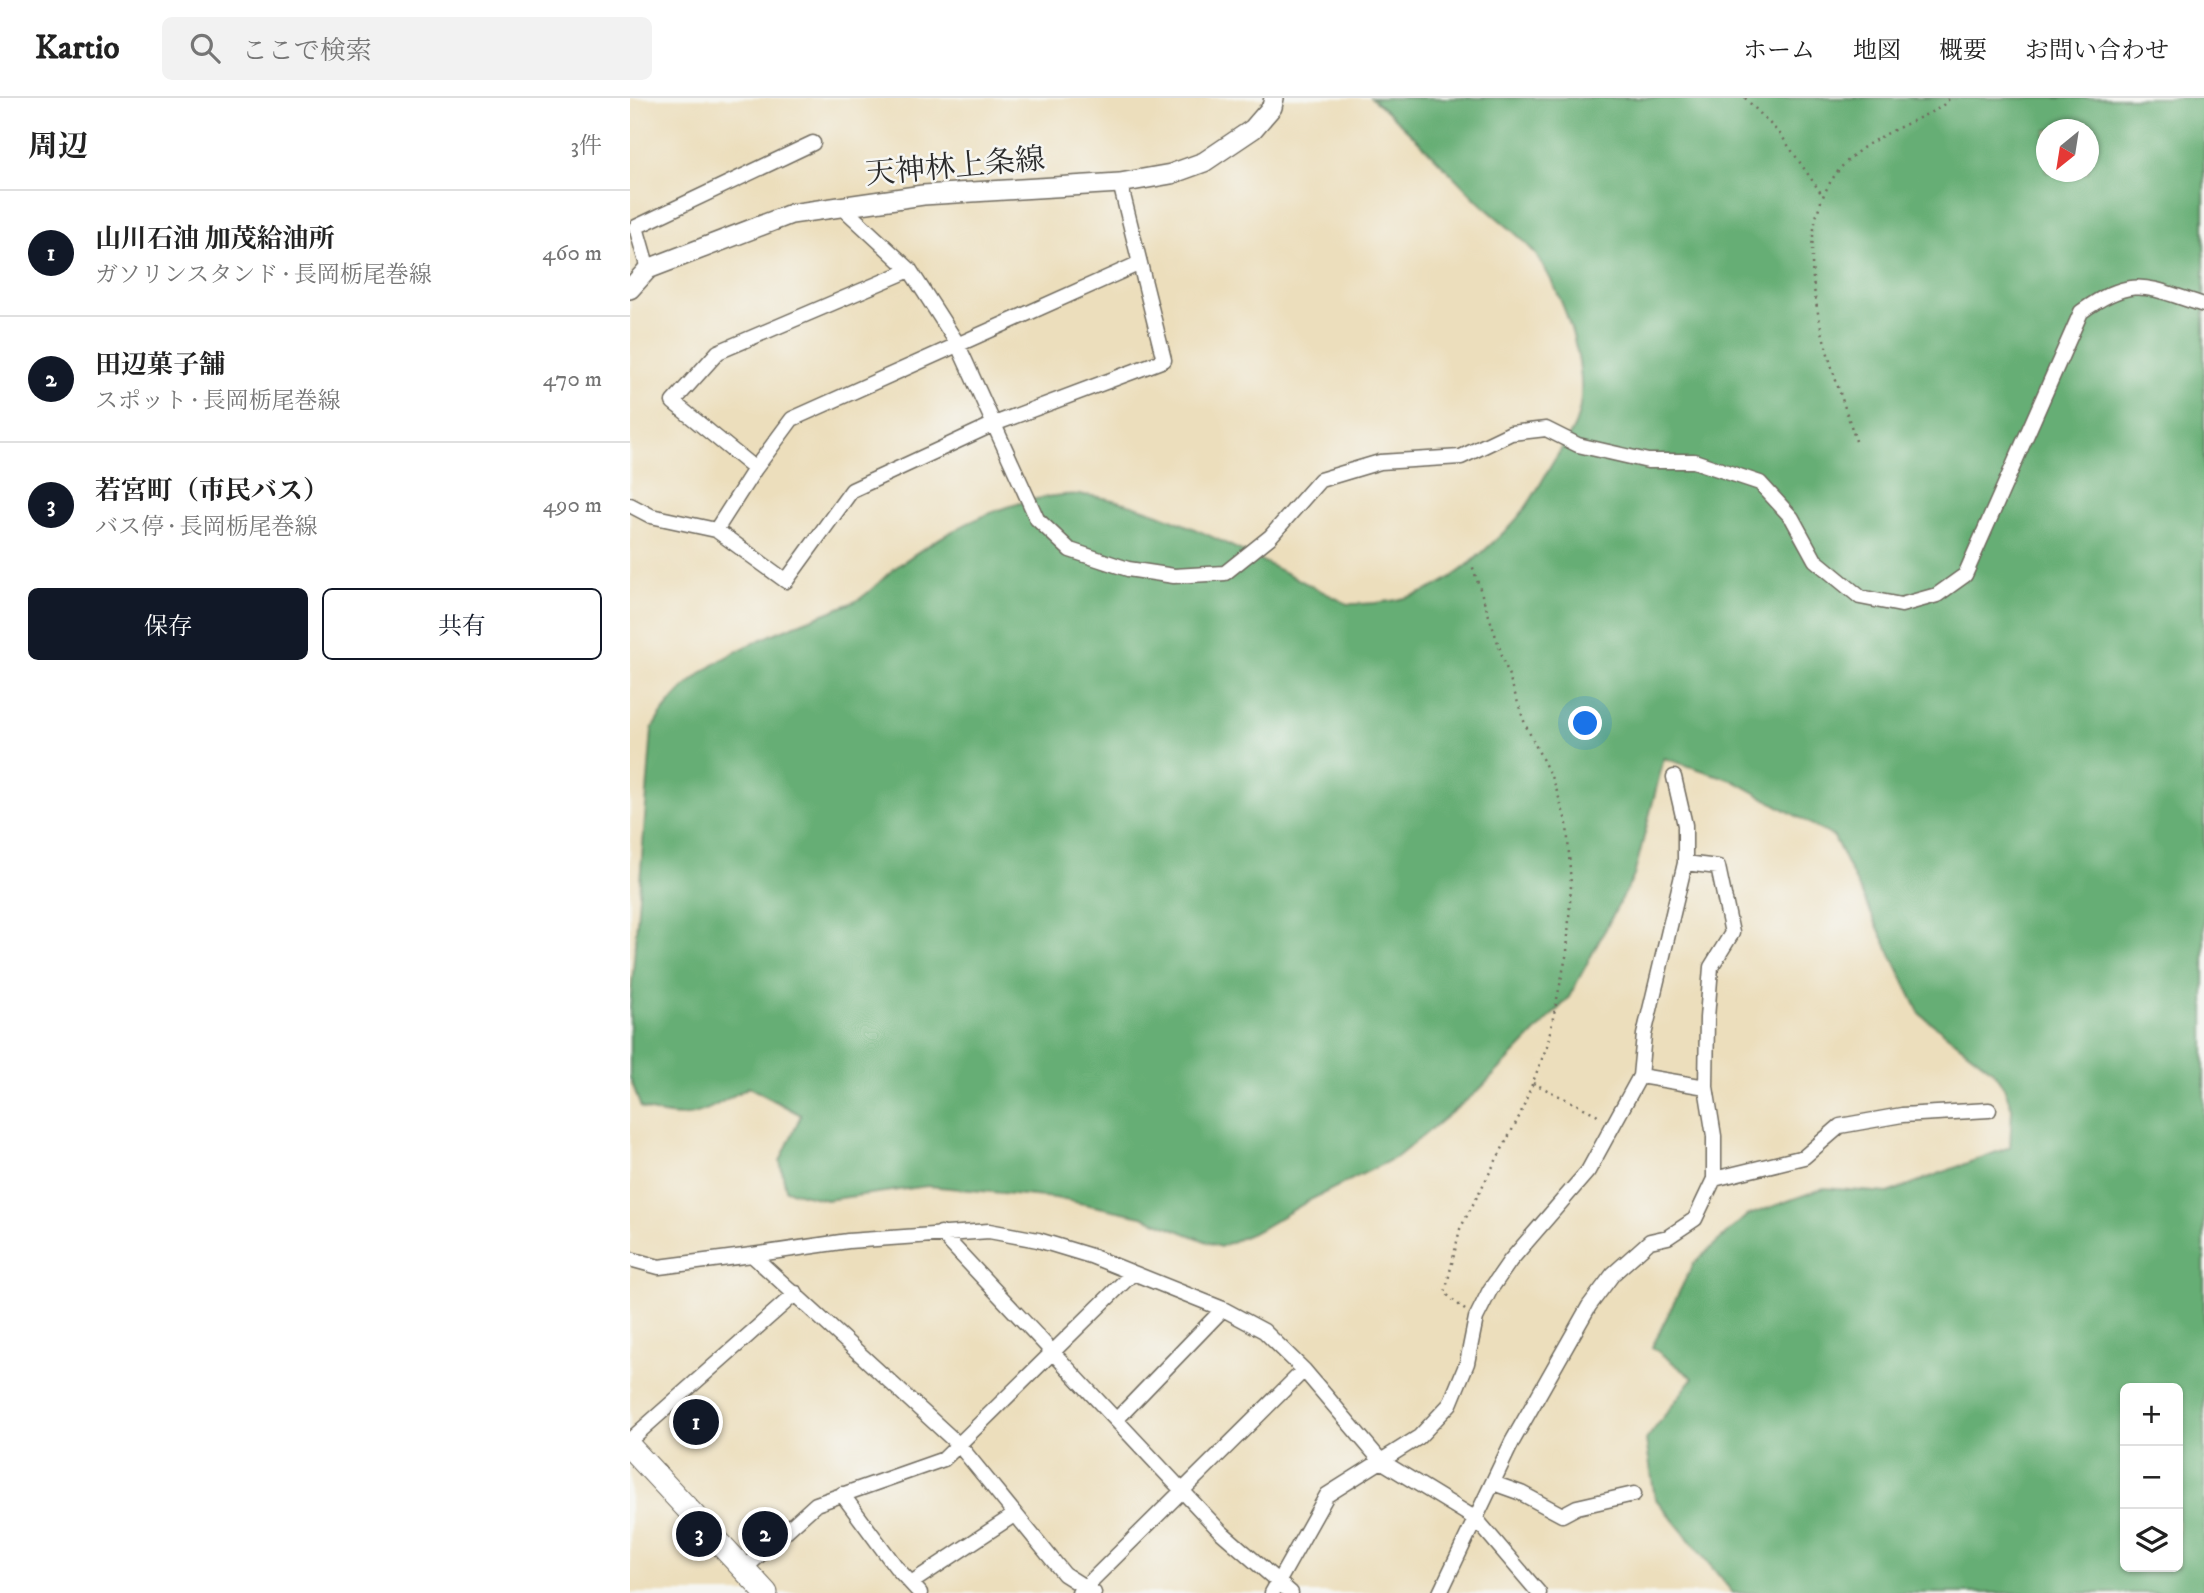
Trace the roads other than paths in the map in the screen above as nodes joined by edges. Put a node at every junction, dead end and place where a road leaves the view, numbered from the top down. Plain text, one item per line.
1 (1274, 98) edge
2 (813, 143) dead end
3 (1120, 183) junction
4 (842, 206) junction
5 (1140, 263) junction
6 (648, 269) junction
7 (910, 270) junction
8 (630, 289) edge
9 (2204, 305) edge
10 (957, 343) junction
11 (994, 424) junction
12 (755, 469) junction
13 (630, 505) edge
14 (716, 530) junction
15 (1674, 777) dead end
16 (1685, 863) junction
17 (1640, 1076) junction
18 (1706, 1087) junction
19 (1989, 1110) dead end
20 (1714, 1179) junction
21 (941, 1233) junction
22 (752, 1255) junction
23 (630, 1259) edge
24 (1133, 1273) junction
25 (796, 1293) junction
26 (1223, 1310) junction
27 (1052, 1352) junction
28 (1304, 1370) junction
29 (1117, 1419) junction
30 (630, 1440) edge
31 (959, 1445) junction
32 (630, 1447) edge
33 (1381, 1461) junction
34 (1493, 1483) junction
35 (1183, 1490) junction
36 (842, 1494) junction
37 (1634, 1494) dead end
38 (1014, 1515) junction
39 (1476, 1519) junction
40 (744, 1569) junction
41 (916, 1588) edge
42 (1275, 1588) edge
43 (1086, 1591) edge
44 (765, 1593) edge
45 (1291, 1593) edge
46 (1440, 1593) edge
47 (1539, 1593) edge

1 - 3 main road, 天神林上条線
2 - 6 street
3 - 4 main road, 天神林上条線
3 - 5 street
4 - 6 main road, 天神林上条線
4 - 7 street
5 - 10 street
5 - 11 street
6 - 8 main road, 天神林上条線
7 - 10 street
7 - 12 street
9 - 11 street
10 - 11 street
10 - 12 street
11 - 14 street
12 - 14 street
13 - 14 street
15 - 16 street
16 - 17 street
16 - 18 street
17 - 18 street
17 - 33 street
18 - 20 street
19 - 20 street
20 - 34 street
21 - 22 street
21 - 24 street
21 - 27 street
22 - 23 street
22 - 25 street
24 - 26 street
24 - 27 street
25 - 30 street
25 - 31 street
26 - 28 street
26 - 29 street
27 - 29 street
27 - 31 street
28 - 33 street
28 - 35 street
29 - 35 street
31 - 36 street
31 - 38 street
32 - 40 main road
33 - 39 street
33 - 42 street
34 - 37 street
34 - 39 street
35 - 42 street
35 - 43 street
36 - 40 street
36 - 41 street
38 - 41 street
38 - 43 street
39 - 46 street
39 - 47 street
40 - 44 main road
42 - 45 street

